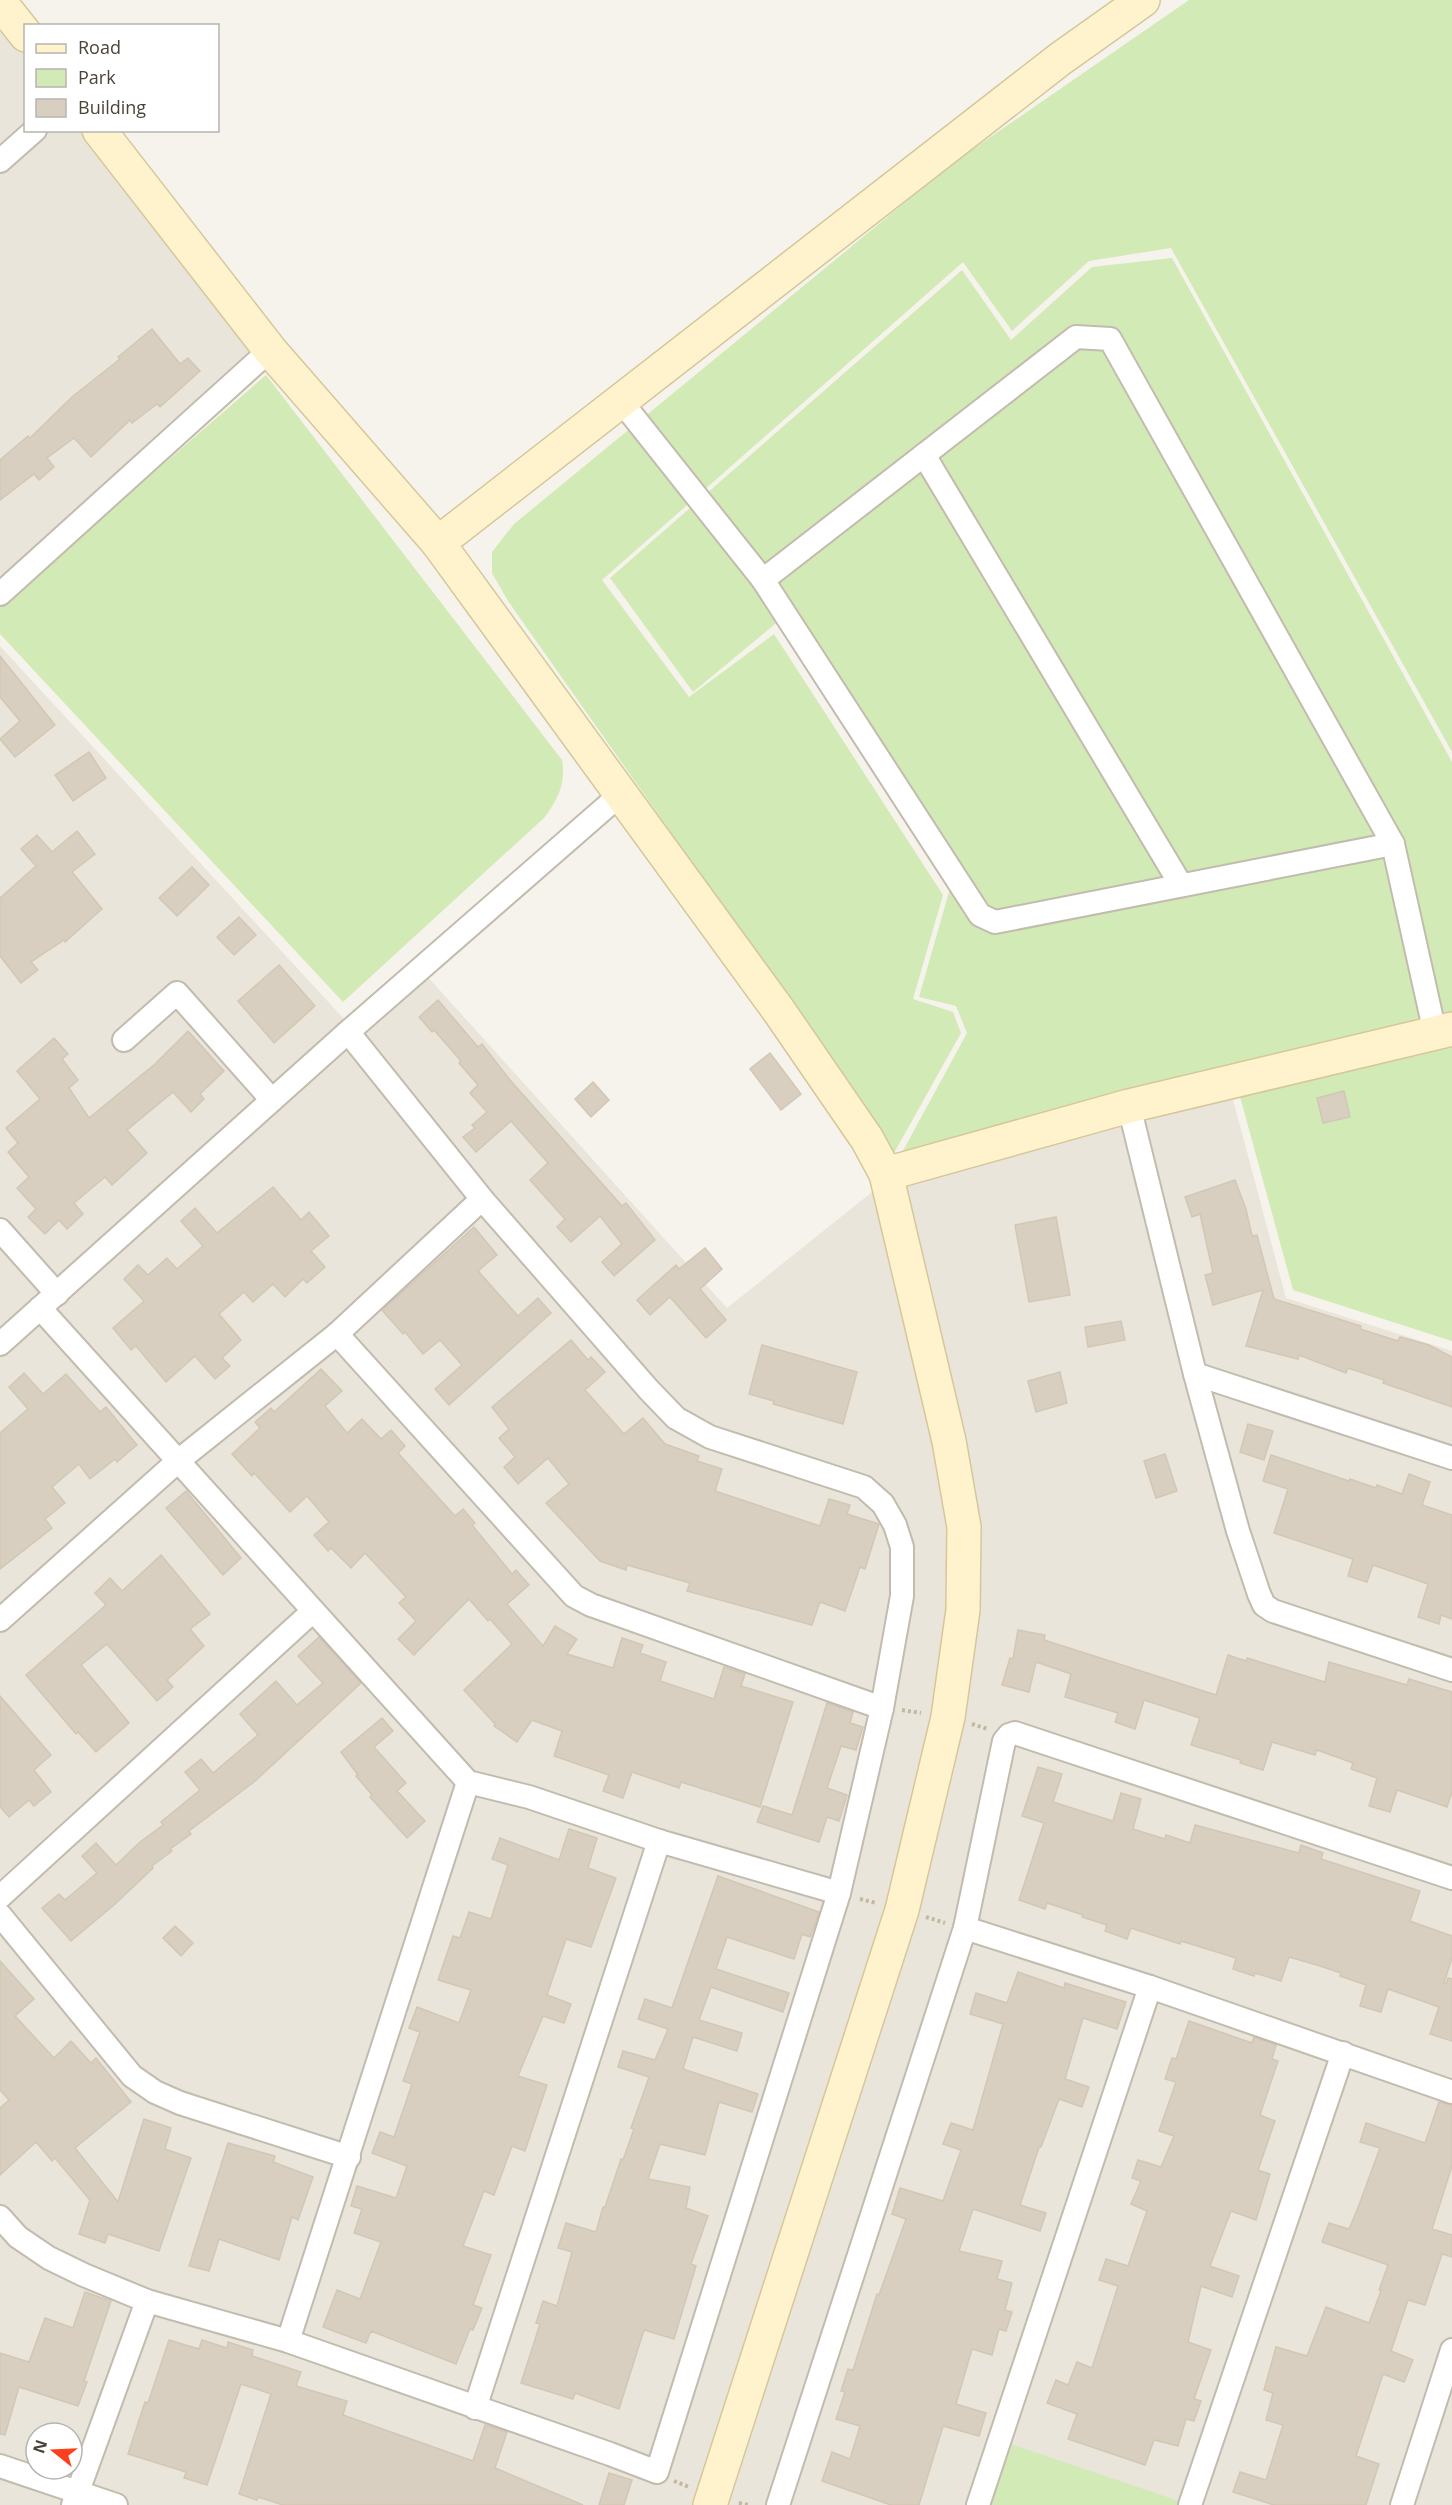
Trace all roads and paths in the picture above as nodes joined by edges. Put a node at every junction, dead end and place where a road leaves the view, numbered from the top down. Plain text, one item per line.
1 (1143, 0) edge
2 (0, 2) edge
3 (24, 32) edge
4 (33, 132) edge
5 (101, 132) edge
6 (0, 161) edge
7 (270, 350) junction
8 (621, 401) junction
9 (924, 455) junction
10 (438, 543) junction
11 (763, 580) junction
12 (0, 594) edge
13 (622, 793) junction
14 (1393, 844) junction
15 (1181, 885) junction
16 (1444, 1031) edge
17 (348, 1032) junction
18 (124, 1040) dead end
19 (272, 1100) junction
20 (1129, 1107) junction
21 (886, 1174) junction
22 (482, 1199) junction
23 (0, 1230) edge
24 (49, 1301) junction
25 (337, 1334) junction
26 (0, 1344) edge
27 (1195, 1374) junction
28 (1452, 1458) edge
29 (178, 1461) junction
30 (313, 1611) junction
31 (0, 1620) edge
32 (1452, 1670) edge
33 (882, 1708) junction
34 (468, 1782) junction
35 (659, 1841) junction
36 (1452, 1878) edge
37 (839, 1893) junction
38 (0, 1897) edge
39 (0, 1915) edge
40 (964, 1928) junction
41 (1150, 1987) junction
42 (1343, 2053) junction
43 (1452, 2092) edge
44 (349, 2157) junction
45 (0, 2217) edge
46 (147, 2301) junction
47 (288, 2341) junction
48 (1452, 2350) edge
49 (475, 2408) junction
50 (0, 2466) edge
51 (75, 2499) edge
52 (116, 2505) edge
53 (711, 2505) edge
54 (778, 2505) edge
55 (978, 2505) edge
56 (1190, 2505) edge
57 (1402, 2505) edge

1 - 8 street
2 - 3 street
4 - 6 street
5 - 7 street
7 - 10 street
7 - 12 street
8 - 10 street
8 - 11 street
9 - 11 street
9 - 14 street
9 - 15 street
10 - 13 street
11 - 15 street
13 - 17 street
13 - 21 street
14 - 15 street
14 - 16 street
16 - 20 street
17 - 19 street
17 - 22 street
18 - 19 street
19 - 24 street
20 - 21 street
20 - 27 street
21 - 53 street
22 - 25 street
22 - 33 street
23 - 24 street
24 - 26 street
24 - 29 street
25 - 29 street
25 - 33 street
27 - 28 street
27 - 32 street
29 - 30 street
29 - 31 street
30 - 34 street
30 - 38 street
33 - 37 street
34 - 35 street
34 - 44 street
35 - 37 street
35 - 49 street
36 - 40 street
37 - 49 street
39 - 44 street
40 - 41 street
40 - 54 street
41 - 42 street
41 - 55 street
42 - 43 street
42 - 56 street
44 - 47 street
45 - 46 street
46 - 47 street
46 - 51 street
47 - 49 street
48 - 57 street
50 - 51 street
51 - 52 street

